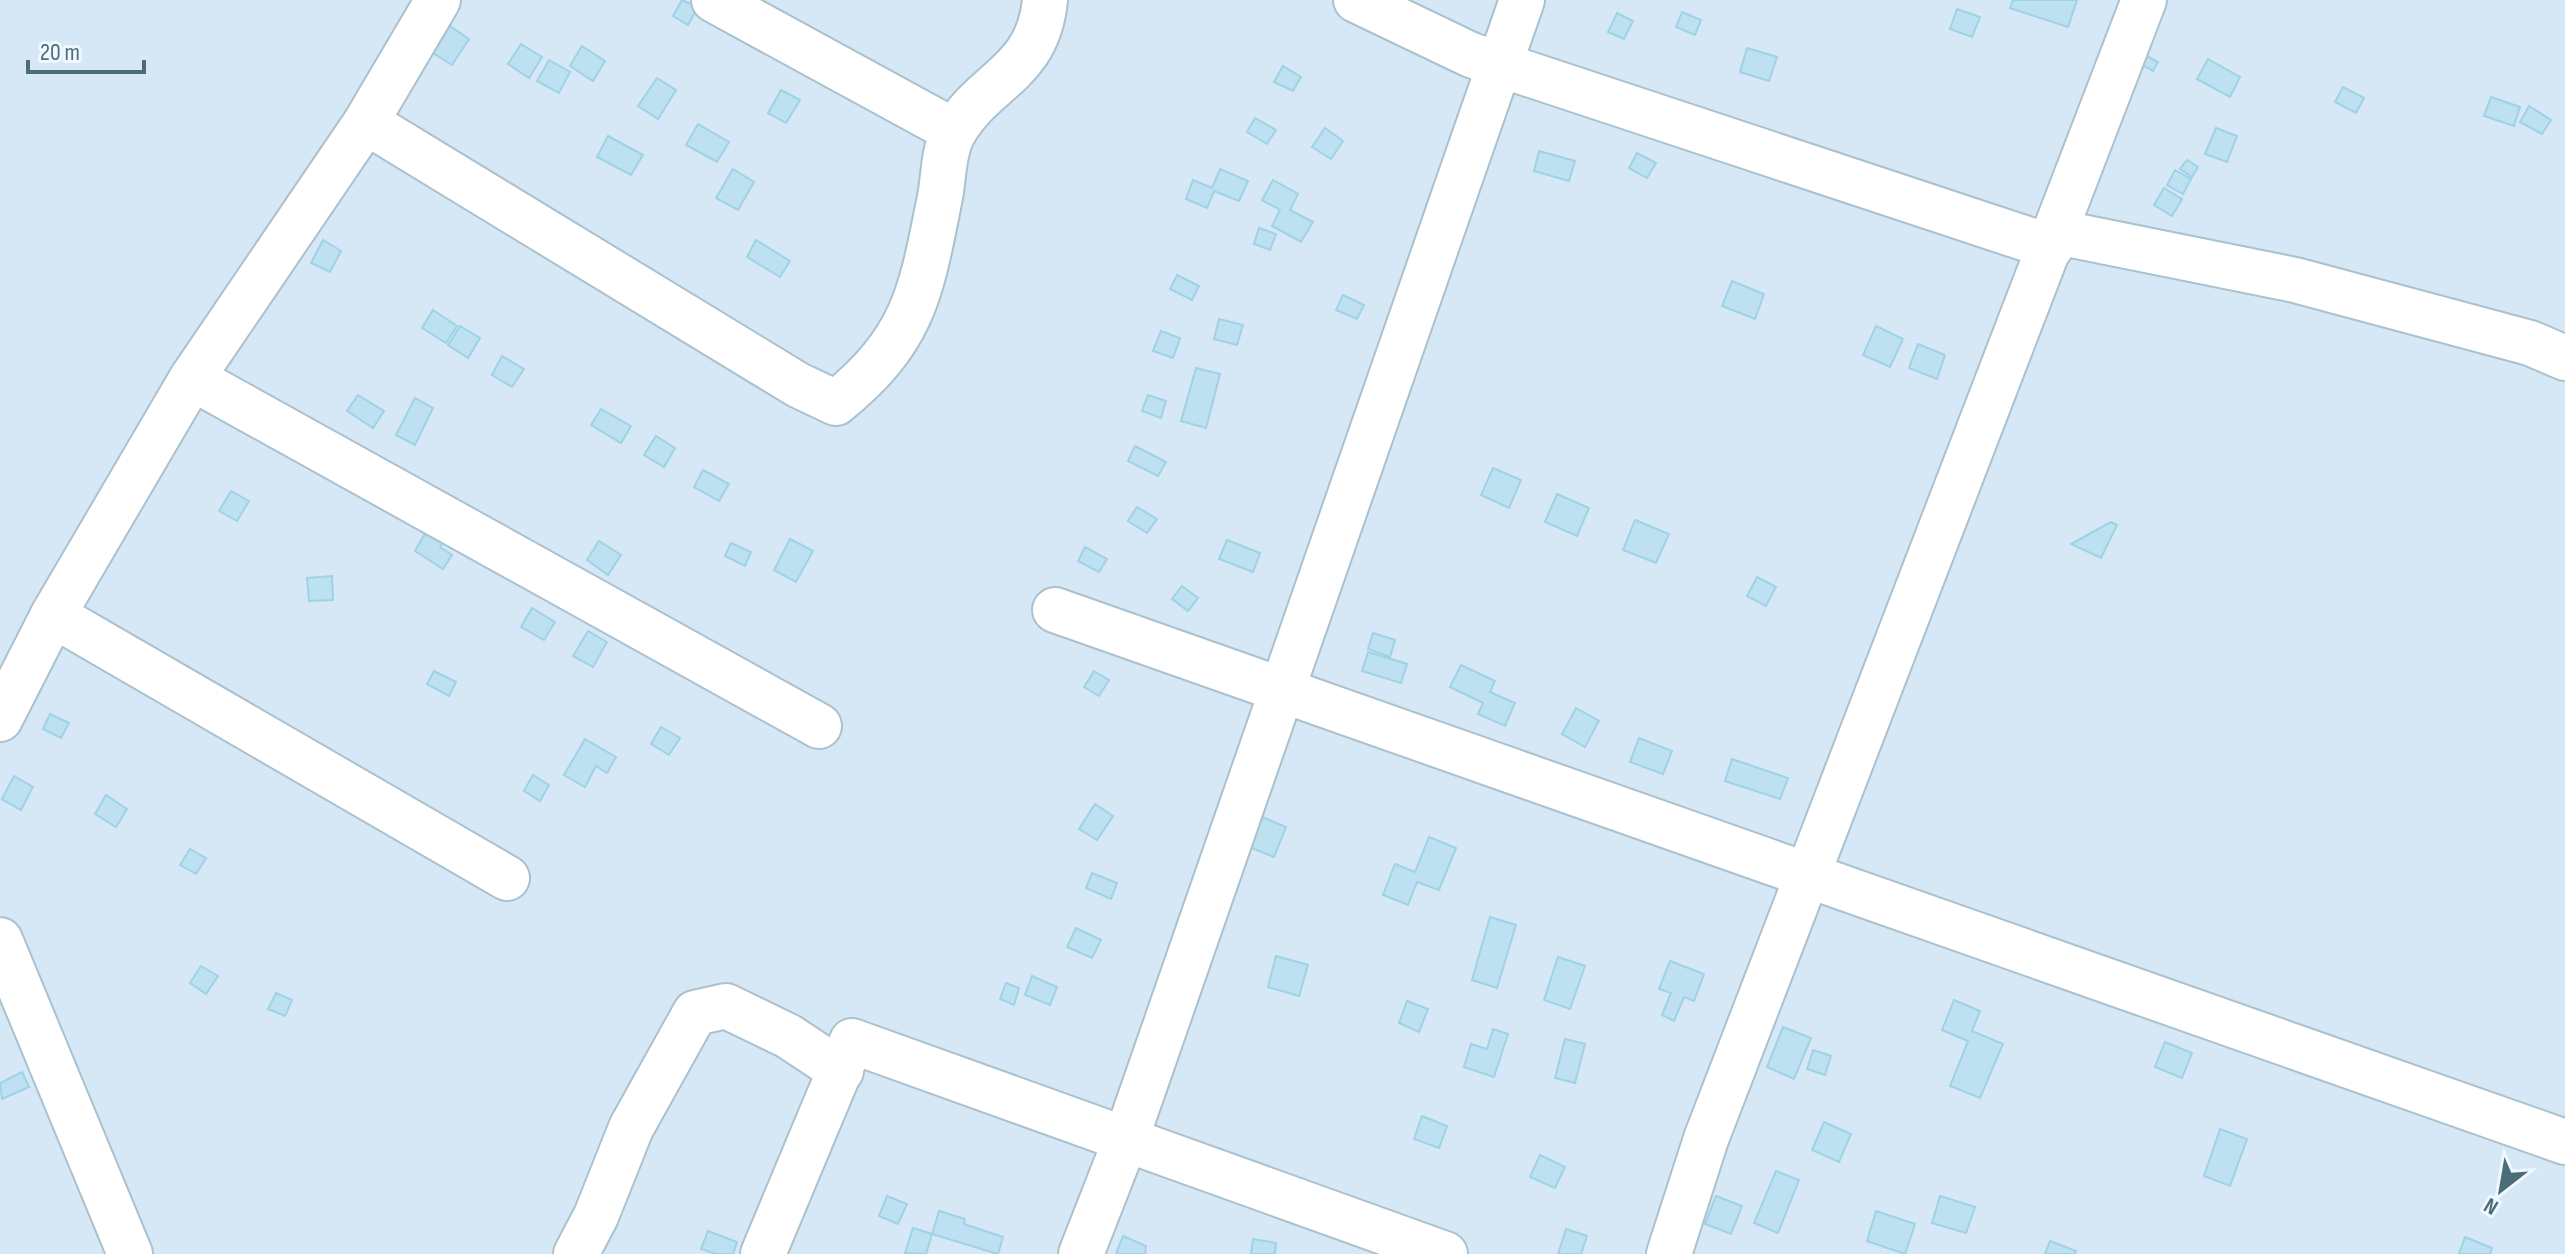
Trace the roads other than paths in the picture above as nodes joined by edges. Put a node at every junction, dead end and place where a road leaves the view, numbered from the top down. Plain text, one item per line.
1 (438, 0) edge
2 (714, 0) edge
3 (1045, 0) edge
4 (1356, 0) edge
5 (1522, 0) edge
6 (2144, 0) edge
7 (1500, 65) junction
8 (366, 122) junction
9 (954, 131) junction
10 (2054, 240) junction
11 (2565, 358) edge
12 (192, 378) junction
13 (1055, 610) dead end
14 (53, 615) junction
15 (1282, 692) junction
16 (0, 719) edge
17 (819, 726) dead end
18 (1808, 876) junction
19 (507, 878) dead end
20 (0, 940) edge
21 (841, 1071) junction
22 (1126, 1139) junction
23 (2565, 1142) edge
24 (1382, 1243) edge
25 (130, 1254) edge
26 (576, 1254) edge
27 (763, 1254) edge
28 (1081, 1254) edge
29 (1445, 1254) edge
30 (1669, 1254) edge

1 - 8 street
2 - 9 street
3 - 9 street
4 - 7 street
5 - 7 street
6 - 10 street
7 - 10 street
7 - 15 street
8 - 9 street
8 - 12 street
10 - 11 street
10 - 18 street
12 - 14 street
12 - 17 street
13 - 15 street
14 - 16 street
14 - 19 street
15 - 18 street
15 - 22 street
18 - 23 street
18 - 30 street
20 - 25 street
21 - 22 street
21 - 26 street
21 - 27 street
22 - 24 street
22 - 28 street
24 - 29 street

